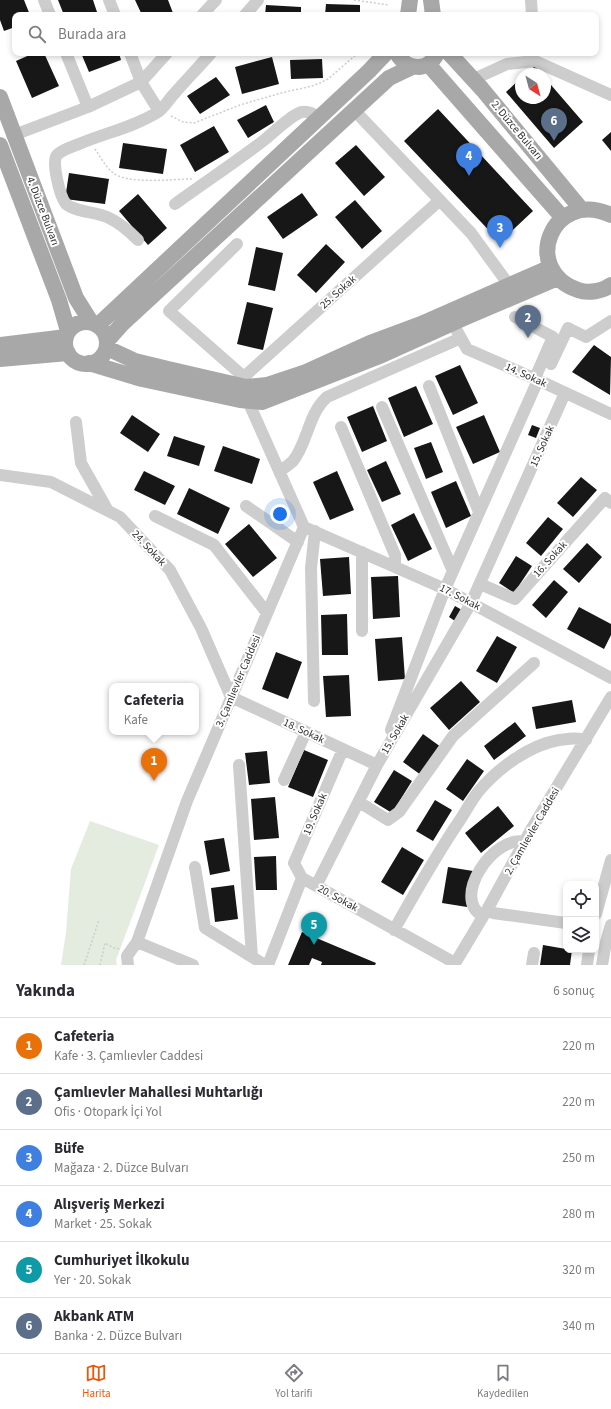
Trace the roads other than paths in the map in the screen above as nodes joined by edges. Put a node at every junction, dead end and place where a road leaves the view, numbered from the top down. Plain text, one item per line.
1 (44, 0) edge
2 (109, 0) edge
3 (216, 0) edge
4 (258, 0) edge
5 (410, 0) edge
6 (431, 0) edge
7 (531, 0) edge
8 (49, 12) edge
9 (114, 12) edge
10 (205, 12) edge
11 (248, 12) edge
12 (408, 12) edge
13 (433, 12) edge
14 (532, 12) edge
15 (67, 56) edge
16 (131, 56) edge
17 (164, 56) edge
18 (208, 56) edge
19 (383, 56) edge
20 (399, 56) edge
21 (452, 56) edge
22 (535, 57) edge
23 (432, 59) edge
24 (412, 67) junction
25 (474, 79) junction
26 (141, 82) junction
27 (611, 95) edge
28 (0, 98) edge
29 (88, 107) junction
30 (160, 110) junction
31 (354, 110) junction
32 (319, 118) junction
33 (14, 135) junction
34 (0, 145) edge
35 (440, 200) junction
36 (175, 204) dead end
37 (582, 210) junction
38 (607, 210) edge
39 (563, 218) junction
40 (138, 240) dead end
41 (236, 244) dead end
42 (554, 272) junction
43 (509, 285) junction
44 (610, 288) edge
45 (515, 317) dead end
46 (611, 321) edge
47 (94, 323) junction
48 (452, 323) junction
49 (67, 334) junction
50 (461, 338) junction
51 (0, 345) edge
52 (107, 345) junction
53 (68, 353) junction
54 (0, 358) edge
55 (89, 363) junction
56 (551, 364) dead end
57 (537, 379) junction
58 (240, 381) junction
59 (430, 386) dead end
60 (565, 392) junction
61 (248, 401) junction
62 (382, 407) dead end
63 (611, 414) edge
64 (76, 422) dead end
65 (341, 427) dead end
66 (280, 471) junction
67 (0, 475) edge
68 (611, 503) edge
69 (246, 506) dead end
70 (108, 511) junction
71 (480, 512) junction
72 (155, 516) dead end
73 (310, 529) junction
74 (298, 542) junction
75 (362, 552) junction
76 (393, 566) junction
77 (453, 571) junction
78 (480, 584) junction
79 (445, 589) junction
80 (472, 603) junction
81 (267, 613) junction
82 (362, 631) dead end
83 (534, 663) dead end
84 (611, 678) edge
85 (231, 697) junction
86 (611, 698) edge
87 (314, 700) dead end
88 (306, 732) junction
89 (586, 740) junction
90 (343, 749) junction
91 (239, 765) dead end
92 (378, 765) junction
93 (284, 780) dead end
94 (358, 802) junction
95 (525, 842) junction
96 (611, 860) edge
97 (195, 866) dead end
98 (302, 878) junction
99 (316, 886) junction
100 (599, 903) edge
101 (485, 913) junction
102 (563, 923) edge
103 (611, 925) edge
104 (394, 930) junction
105 (134, 947) junction
106 (588, 953) edge
107 (252, 957) junction
108 (454, 964) edge
109 (128, 965) edge
110 (193, 965) edge
111 (265, 965) edge
112 (268, 965) edge
113 (586, 965) edge
114 (602, 965) edge

1 - 8 street
2 - 9 street
3 - 10 street
4 - 11 street
5 - 12 main road
6 - 13 main road
7 - 14 street
15 - 29 street
16 - 26 street
17 - 26 street
18 - 30 street
19 - 32 main road
20 - 24 main road
21 - 25 main road, 2. Düzce Bulvarı
22 - 25 street
22 - 27 street
23 - 24 main road
23 - 39 main road, 2. Düzce Bulvarı
24 - 31 main road
25 - 37 main road, 2. Düzce Bulvarı
26 - 29 street
26 - 30 street
28 - 33 main road, 4. Düzce Bulvarı
29 - 33 street
30 - 40 street
31 - 35 street
31 - 52 main road
32 - 36 street
32 - 47 main road
33 - 47 main road, 4. Düzce Bulvarı
34 - 49 main road, 4. Düzce Bulvarı
35 - 43 street
35 - 58 street, 25. Sokak
37 - 38 main road
37 - 39 main road
39 - 42 main road
41 - 58 street
42 - 43 main road
42 - 44 main road
42 - 48 main road
43 - 58 main road
45 - 57 street, 15. Sokak
46 - 56 street
47 - 49 main road
47 - 52 main road
48 - 50 street, 14. Sokak
48 - 61 main road
49 - 51 main road
49 - 53 main road
50 - 57 street, 14. Sokak
50 - 66 street
52 - 55 main road
52 - 58 main road
53 - 54 main road
53 - 55 main road
55 - 61 main road
57 - 60 street, 14. Sokak
57 - 71 street, 15. Sokak
59 - 71 street
60 - 63 street, 14. Sokak
60 - 78 street, 15. Sokak
61 - 66 street
62 - 77 street
64 - 70 street
65 - 76 street
66 - 73 street
67 - 70 street, 24. Sokak
68 - 78 street, 16. Sokak
69 - 74 street
70 - 85 street, 24. Sokak
71 - 77 street, 15. Sokak
72 - 81 street
73 - 74 street, 3. Çamlıevler Caddesi
73 - 75 street, 17. Sokak
73 - 87 street
74 - 81 street, 3. Çamlıevler Caddesi
75 - 76 street, 17. Sokak
75 - 82 street
76 - 79 street, 17. Sokak
77 - 79 street, 15. Sokak
78 - 80 street, 15. Sokak
79 - 80 street, 17. Sokak
79 - 92 street, 15. Sokak
80 - 84 street, 17. Sokak
80 - 92 street, 15. Sokak
81 - 85 street, 3. Çamlıevler Caddesi
83 - 94 street
85 - 88 street, 18. Sokak
85 - 105 street, 3. Çamlıevler Caddesi
86 - 89 street, 2. Çamlıevler Caddesi
88 - 90 street, 18. Sokak
88 - 93 street
89 - 95 street, 2. Çamlıevler Caddesi
89 - 104 street
90 - 92 street, 18. Sokak
90 - 98 street, 19. Sokak
91 - 107 street
92 - 94 street
94 - 99 street
95 - 101 street, 2. Çamlıevler Caddesi
95 - 101 street
96 - 100 street
97 - 107 street
98 - 99 street, 20. Sokak
98 - 112 street
99 - 104 street, 20. Sokak
101 - 102 street
101 - 108 street, 2. Çamlıevler Caddesi
103 - 114 street
104 - 108 street, 20. Sokak
105 - 109 street, 3. Çamlıevler Caddesi
105 - 110 street
106 - 113 street
107 - 111 street

